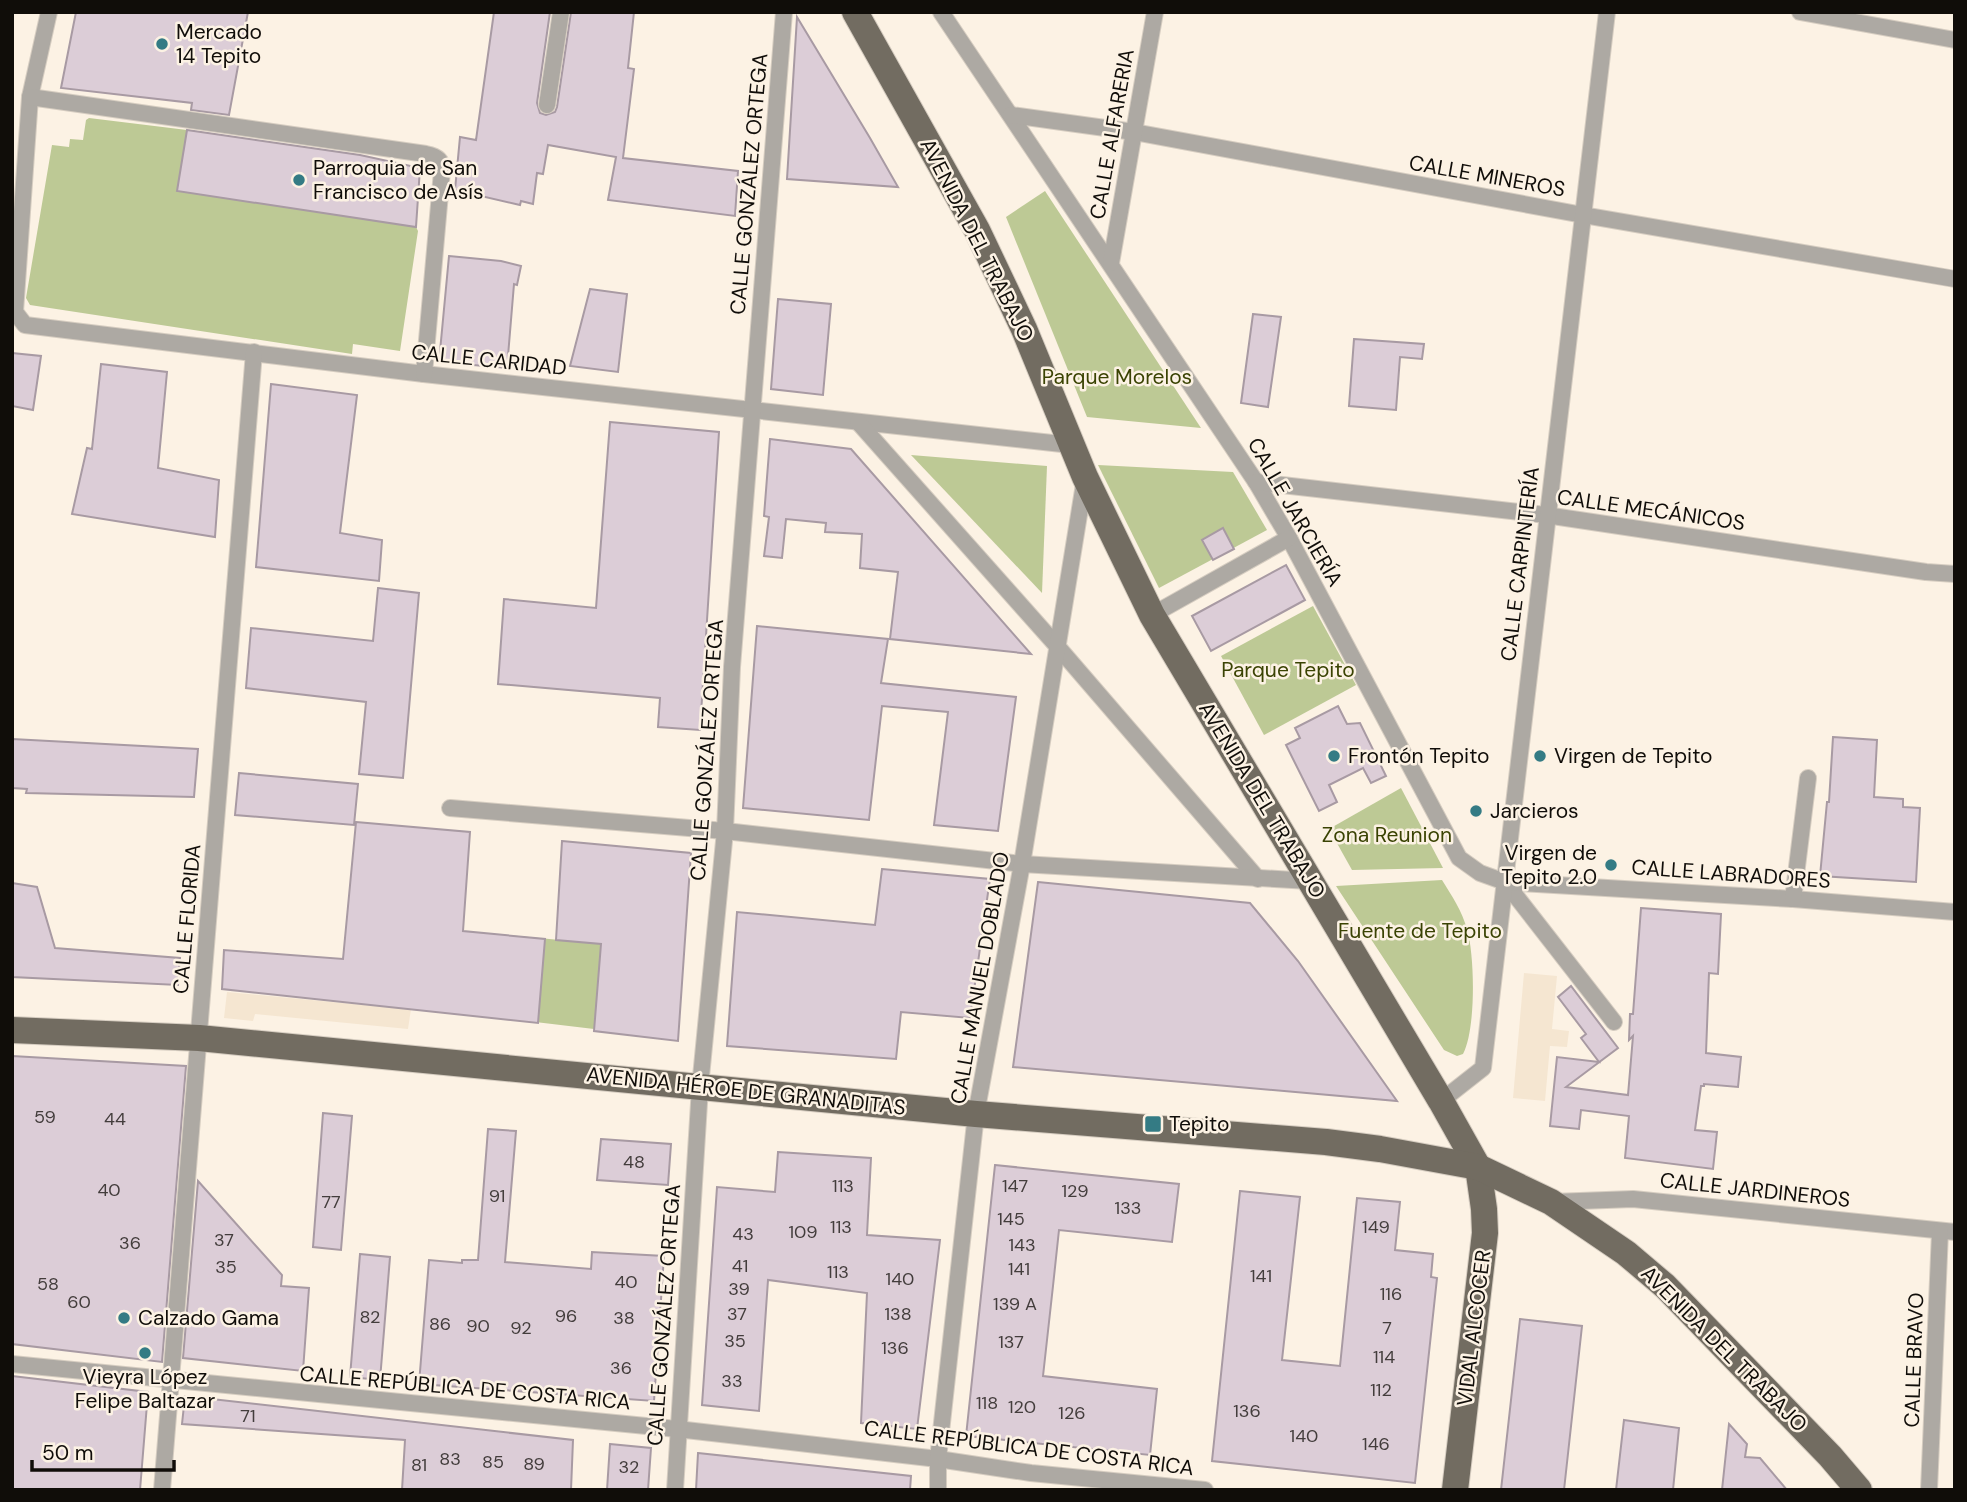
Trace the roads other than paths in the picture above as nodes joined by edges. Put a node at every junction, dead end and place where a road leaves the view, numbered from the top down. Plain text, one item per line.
1 (49, 12) edge
2 (561, 12) edge
3 (784, 12) edge
4 (855, 12) edge
5 (941, 12) edge
6 (1155, 12) edge
7 (1607, 12) edge
8 (1800, 12) edge
9 (1955, 40) edge
10 (30, 97) junction
11 (547, 105) dead end
12 (1011, 115) junction
13 (1134, 132) junction
14 (18, 175) edge
15 (17, 205) edge
16 (1583, 215) junction
17 (1111, 263) junction
18 (1955, 279) edge
19 (254, 352) junction
20 (424, 374) junction
21 (752, 411) junction
22 (858, 422) junction
23 (1071, 445) junction
24 (1085, 477) junction
25 (1256, 482) junction
26 (1546, 515) junction
27 (1289, 538) junction
28 (1955, 574) edge
29 (1152, 615) junction
30 (1058, 646) junction
31 (1808, 778) dead end
32 (450, 808) dead end
33 (725, 831) junction
34 (1022, 864) junction
35 (1258, 879) junction
36 (1310, 881) junction
37 (1505, 882) junction
38 (1793, 898) junction
39 (1955, 912) edge
40 (1614, 1022) dead end
41 (12, 1030) edge
42 (199, 1038) junction
43 (700, 1087) junction
44 (1441, 1101) junction
45 (976, 1114) junction
46 (1478, 1167) junction
47 (1551, 1202) junction
48 (1947, 1232) edge
49 (12, 1364) edge
50 (171, 1381) junction
51 (677, 1429) junction
52 (938, 1459) junction
53 (1835, 1477) edge
54 (162, 1490) edge
55 (675, 1490) edge
56 (937, 1490) edge
57 (1205, 1490) edge
58 (1455, 1490) edge
59 (1859, 1490) edge
60 (1929, 1490) edge

1 - 10 street, CALLE CARIDAD
2 - 11 street
3 - 21 street, CALLE GONZÁLEZ ORTEGA
4 - 23 main road, AVENIDA DEL TRABAJO
5 - 12 street, CALLE JARCIERÍA
6 - 13 street, CALLE ALFARERIA
7 - 16 street, CALLE CARPINTERÍA
8 - 9 street
10 - 14 street, CALLE CARIDAD
10 - 20 street
12 - 13 street, CALLE MINEROS
12 - 17 street, CALLE JARCIERÍA
13 - 16 street, CALLE MINEROS
13 - 17 street, CALLE ALFARERIA
14 - 15 street, CALLE CARIDAD
15 - 19 street, CALLE CARIDAD
16 - 18 street, CALLE MINEROS
16 - 26 street, CALLE CARPINTERÍA
17 - 25 street, CALLE JARCIERÍA
19 - 20 street, CALLE CARIDAD
19 - 42 street, CALLE FLORIDA
20 - 21 street, CALLE CARIDAD
21 - 22 street, CALLE CARIDAD
21 - 33 street, CALLE GONZÁLEZ ORTEGA
22 - 23 street, CALLE CARIDAD
22 - 30 street
23 - 24 main road, AVENIDA DEL TRABAJO
24 - 29 main road, AVENIDA DEL TRABAJO
24 - 30 street, CALLE MANUEL DOBLADO
25 - 26 street, CALLE MECÁNICOS
25 - 27 street, CALLE JARCIERÍA
26 - 28 street, CALLE MECÁNICOS
26 - 37 street, CALLE CARPINTERÍA
27 - 29 street
27 - 37 street, CALLE JARCIERÍA
29 - 36 main road, AVENIDA DEL TRABAJO
30 - 34 street, CALLE MANUEL DOBLADO
30 - 35 street
31 - 38 street
32 - 33 street
33 - 34 street
33 - 43 street, CALLE GONZÁLEZ ORTEGA
34 - 35 street
34 - 45 street, CALLE MANUEL DOBLADO
35 - 36 street
36 - 44 main road, AVENIDA DEL TRABAJO
37 - 38 street, CALLE LABRADORES
37 - 40 street, CALLE JARCIERÍA
37 - 44 street, CALLE CARPINTERÍA
38 - 39 street, CALLE LABRADORES
41 - 42 main road, AVENIDA HÉROE DE GRANADITAS
42 - 43 main road, AVENIDA HÉROE DE GRANADITAS
42 - 50 street, CALLE FLORIDA
43 - 45 main road, AVENIDA HÉROE DE GRANADITAS
43 - 51 street, CALLE GONZÁLEZ ORTEGA
44 - 46 main road, AVENIDA DEL TRABAJO
45 - 46 main road, AVENIDA HÉROE DE GRANADITAS
45 - 52 street, CALLE MANUEL DOBLADO
46 - 47 main road, AVENIDA DEL TRABAJO
46 - 58 main road, VIDAL ALCOCER
47 - 48 street, CALLE JARDINEROS
47 - 53 main road, AVENIDA DEL TRABAJO
48 - 60 street, CALLE BRAVO
49 - 50 street, CALLE REPÚBLICA DE COSTA RICA
50 - 51 street, CALLE REPÚBLICA DE COSTA RICA
50 - 54 street, CALLE FLORIDA
51 - 52 street, CALLE REPÚBLICA DE COSTA RICA
51 - 55 street, CALLE GONZÁLEZ ORTEGA
52 - 56 street, CALLE MANUEL DOBLADO
52 - 57 street, CALLE REPÚBLICA DE COSTA RICA
53 - 59 main road, AVENIDA DEL TRABAJO

